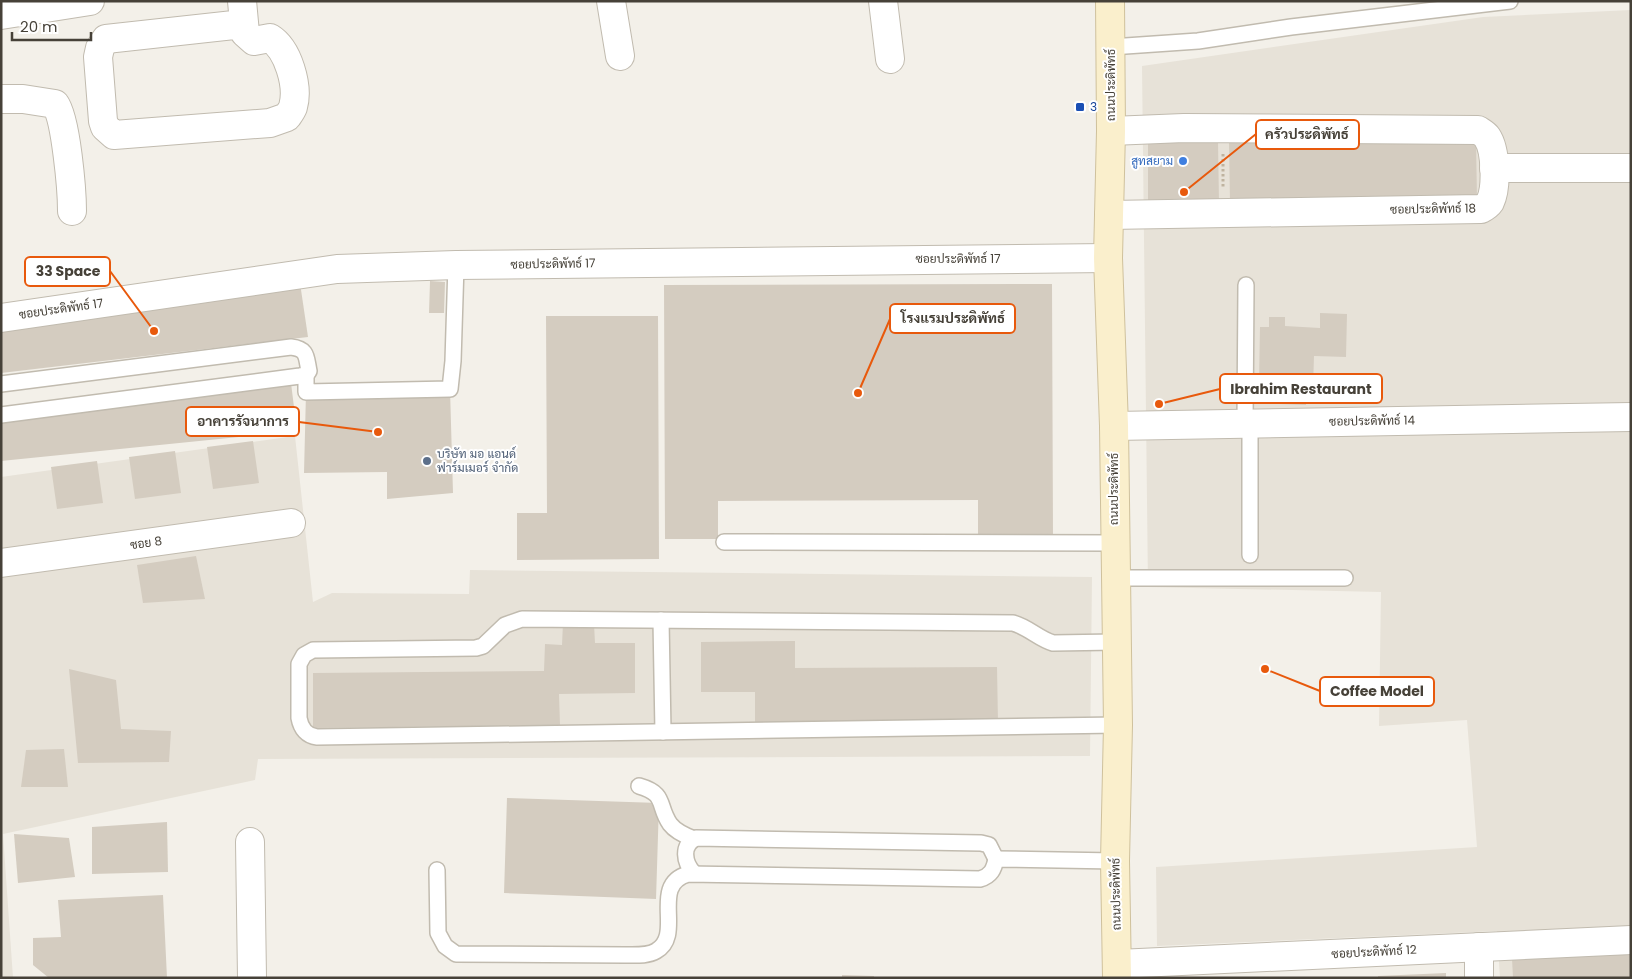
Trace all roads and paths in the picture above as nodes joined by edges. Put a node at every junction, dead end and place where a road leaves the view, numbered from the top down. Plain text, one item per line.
1 (90, 1) edge
2 (611, 1) edge
3 (883, 1) edge
4 (1110, 1) edge
5 (1510, 1) edge
6 (42, 5) edge
7 (242, 13) edge
8 (1, 15) edge
9 (1110, 47) junction
10 (620, 56) dead end
11 (890, 59) dead end
12 (1, 99) edge
13 (1222, 128) junction
14 (1111, 131) junction
15 (1494, 168) junction
16 (1631, 168) edge
17 (72, 212) dead end
18 (1224, 213) junction
19 (1109, 215) junction
20 (1108, 258) junction
21 (456, 265) junction
22 (1246, 285) dead end
23 (1, 318) edge
24 (306, 375) junction
25 (1, 384) edge
26 (1, 415) edge
27 (1631, 417) edge
28 (1248, 423) junction
29 (1114, 426) junction
30 (291, 523) dead end
31 (724, 542) dead end
32 (1114, 544) junction
33 (1250, 555) dead end
34 (1, 563) edge
35 (1115, 578) junction
36 (1345, 578) dead end
37 (661, 620) junction
38 (1116, 642) junction
39 (1118, 725) junction
40 (663, 732) junction
41 (638, 786) dead end
42 (694, 839) junction
43 (250, 842) dead end
44 (996, 859) junction
45 (1115, 861) junction
46 (437, 870) dead end
47 (694, 873) junction
48 (1631, 940) edge
49 (1479, 947) junction
50 (1118, 971) edge
51 (252, 978) edge
52 (1479, 978) edge

1 - 6 street
2 - 10 street
3 - 11 street
4 - 9 main road, ถนนประดิพัทธ์
5 - 9 lane
6 - 8 street
7 - 7 street
9 - 14 main road, ถนนประดิพัทธ์
12 - 17 street
13 - 14 street, ซอยประดิพัทธ์ 18
13 - 15 street, ซอยประดิพัทธ์ 18
13 - 18 path
14 - 19 main road, ถนนประดิพัทธ์
15 - 16 street
15 - 18 street, ซอยประดิพัทธ์ 18
18 - 19 street, ซอยประดิพัทธ์ 18
19 - 20 main road, ถนนประดิพัทธ์
20 - 21 street, ซอยประดิพัทธ์ 17
20 - 29 main road, ถนนประดิพัทธ์
21 - 23 street, ซอยประดิพัทธ์ 17
21 - 24 lane
22 - 28 lane
24 - 25 lane
24 - 26 lane
27 - 28 street, ซอยประดิพัทธ์ 14
28 - 29 street, ซอยประดิพัทธ์ 14
28 - 33 lane
29 - 32 main road, ถนนประดิพัทธ์
30 - 34 street, ซอย 8
31 - 32 lane
32 - 35 main road, ถนนประดิพัทธ์
35 - 36 lane
35 - 38 main road, ถนนประดิพัทธ์
37 - 38 lane
37 - 40 lane
37 - 40 lane
38 - 39 main road, ถนนประดิพัทธ์
39 - 40 lane
39 - 45 main road, ถนนประดิพัทธ์
41 - 42 lane
42 - 44 lane
42 - 47 lane
43 - 51 street
44 - 45 lane
44 - 47 lane
45 - 50 main road, ถนนประดิพัทธ์
46 - 47 lane
48 - 49 street, ซอยประดิพัทธ์ 12
49 - 50 street, ซอยประดิพัทธ์ 12
49 - 52 street

